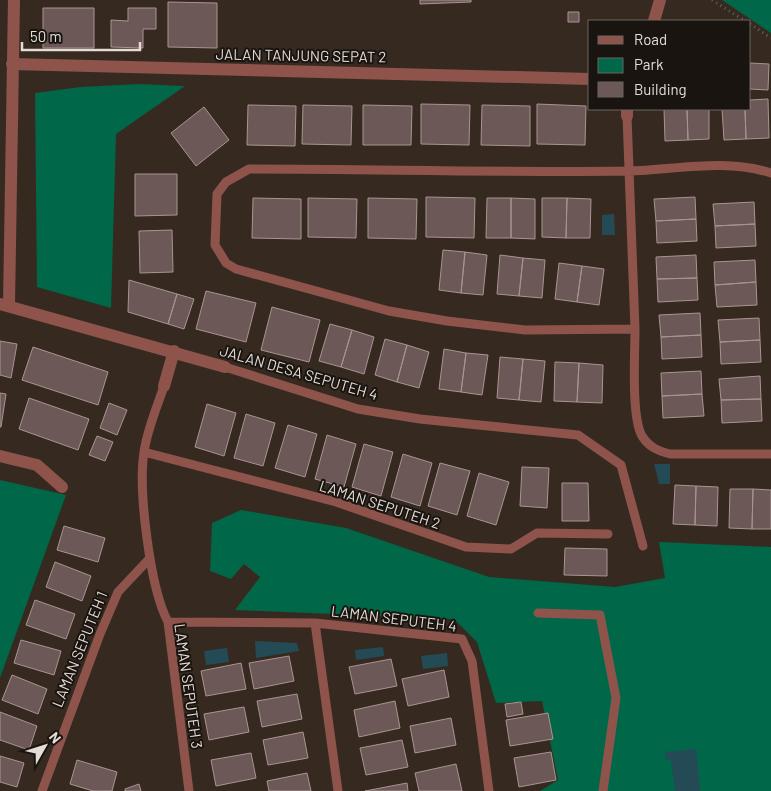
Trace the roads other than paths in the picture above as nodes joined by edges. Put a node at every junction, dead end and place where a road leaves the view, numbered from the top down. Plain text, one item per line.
1 (14, 0) edge
2 (660, 0) edge
3 (654, 20) edge
4 (12, 64) junction
5 (588, 78) edge
6 (627, 113) edge
7 (630, 171) junction
8 (771, 173) edge
9 (5, 304) edge
10 (635, 329) junction
11 (174, 351) junction
12 (225, 367) joint
13 (164, 386) joint
14 (144, 452) junction
15 (771, 454) edge
16 (0, 456) edge
17 (62, 487) dead end
18 (608, 534) dead end
19 (643, 546) dead end
20 (150, 558) junction
21 (538, 613) dead end
22 (168, 622) junction
23 (315, 623) junction
24 (42, 791) edge
25 (189, 791) edge
26 (338, 791) edge
27 (489, 791) edge
28 (603, 791) edge

1 - 4 street
2 - 3 street
4 - 5 street, JALAN TANJUNG SEPAT 2
4 - 9 street
6 - 7 lane
7 - 8 lane
7 - 10 lane
7 - 10 lane
9 - 11 street, JALAN DESA SEPUTEH 4
10 - 15 lane
11 - 12 street, JALAN DESA SEPUTEH 4
11 - 13 street
12 - 19 lane, JALAN DESA SEPUTEH 4
13 - 14 lane
14 - 18 lane, LAMAN SEPUTEH 2
14 - 20 lane
16 - 17 street
20 - 22 lane, LAMAN SEPUTEH 3
20 - 24 lane, LAMAN SEPUTEH 1
21 - 28 lane
22 - 23 lane, LAMAN SEPUTEH 4
22 - 25 lane, LAMAN SEPUTEH 3
23 - 26 lane
23 - 27 lane, LAMAN SEPUTEH 4

